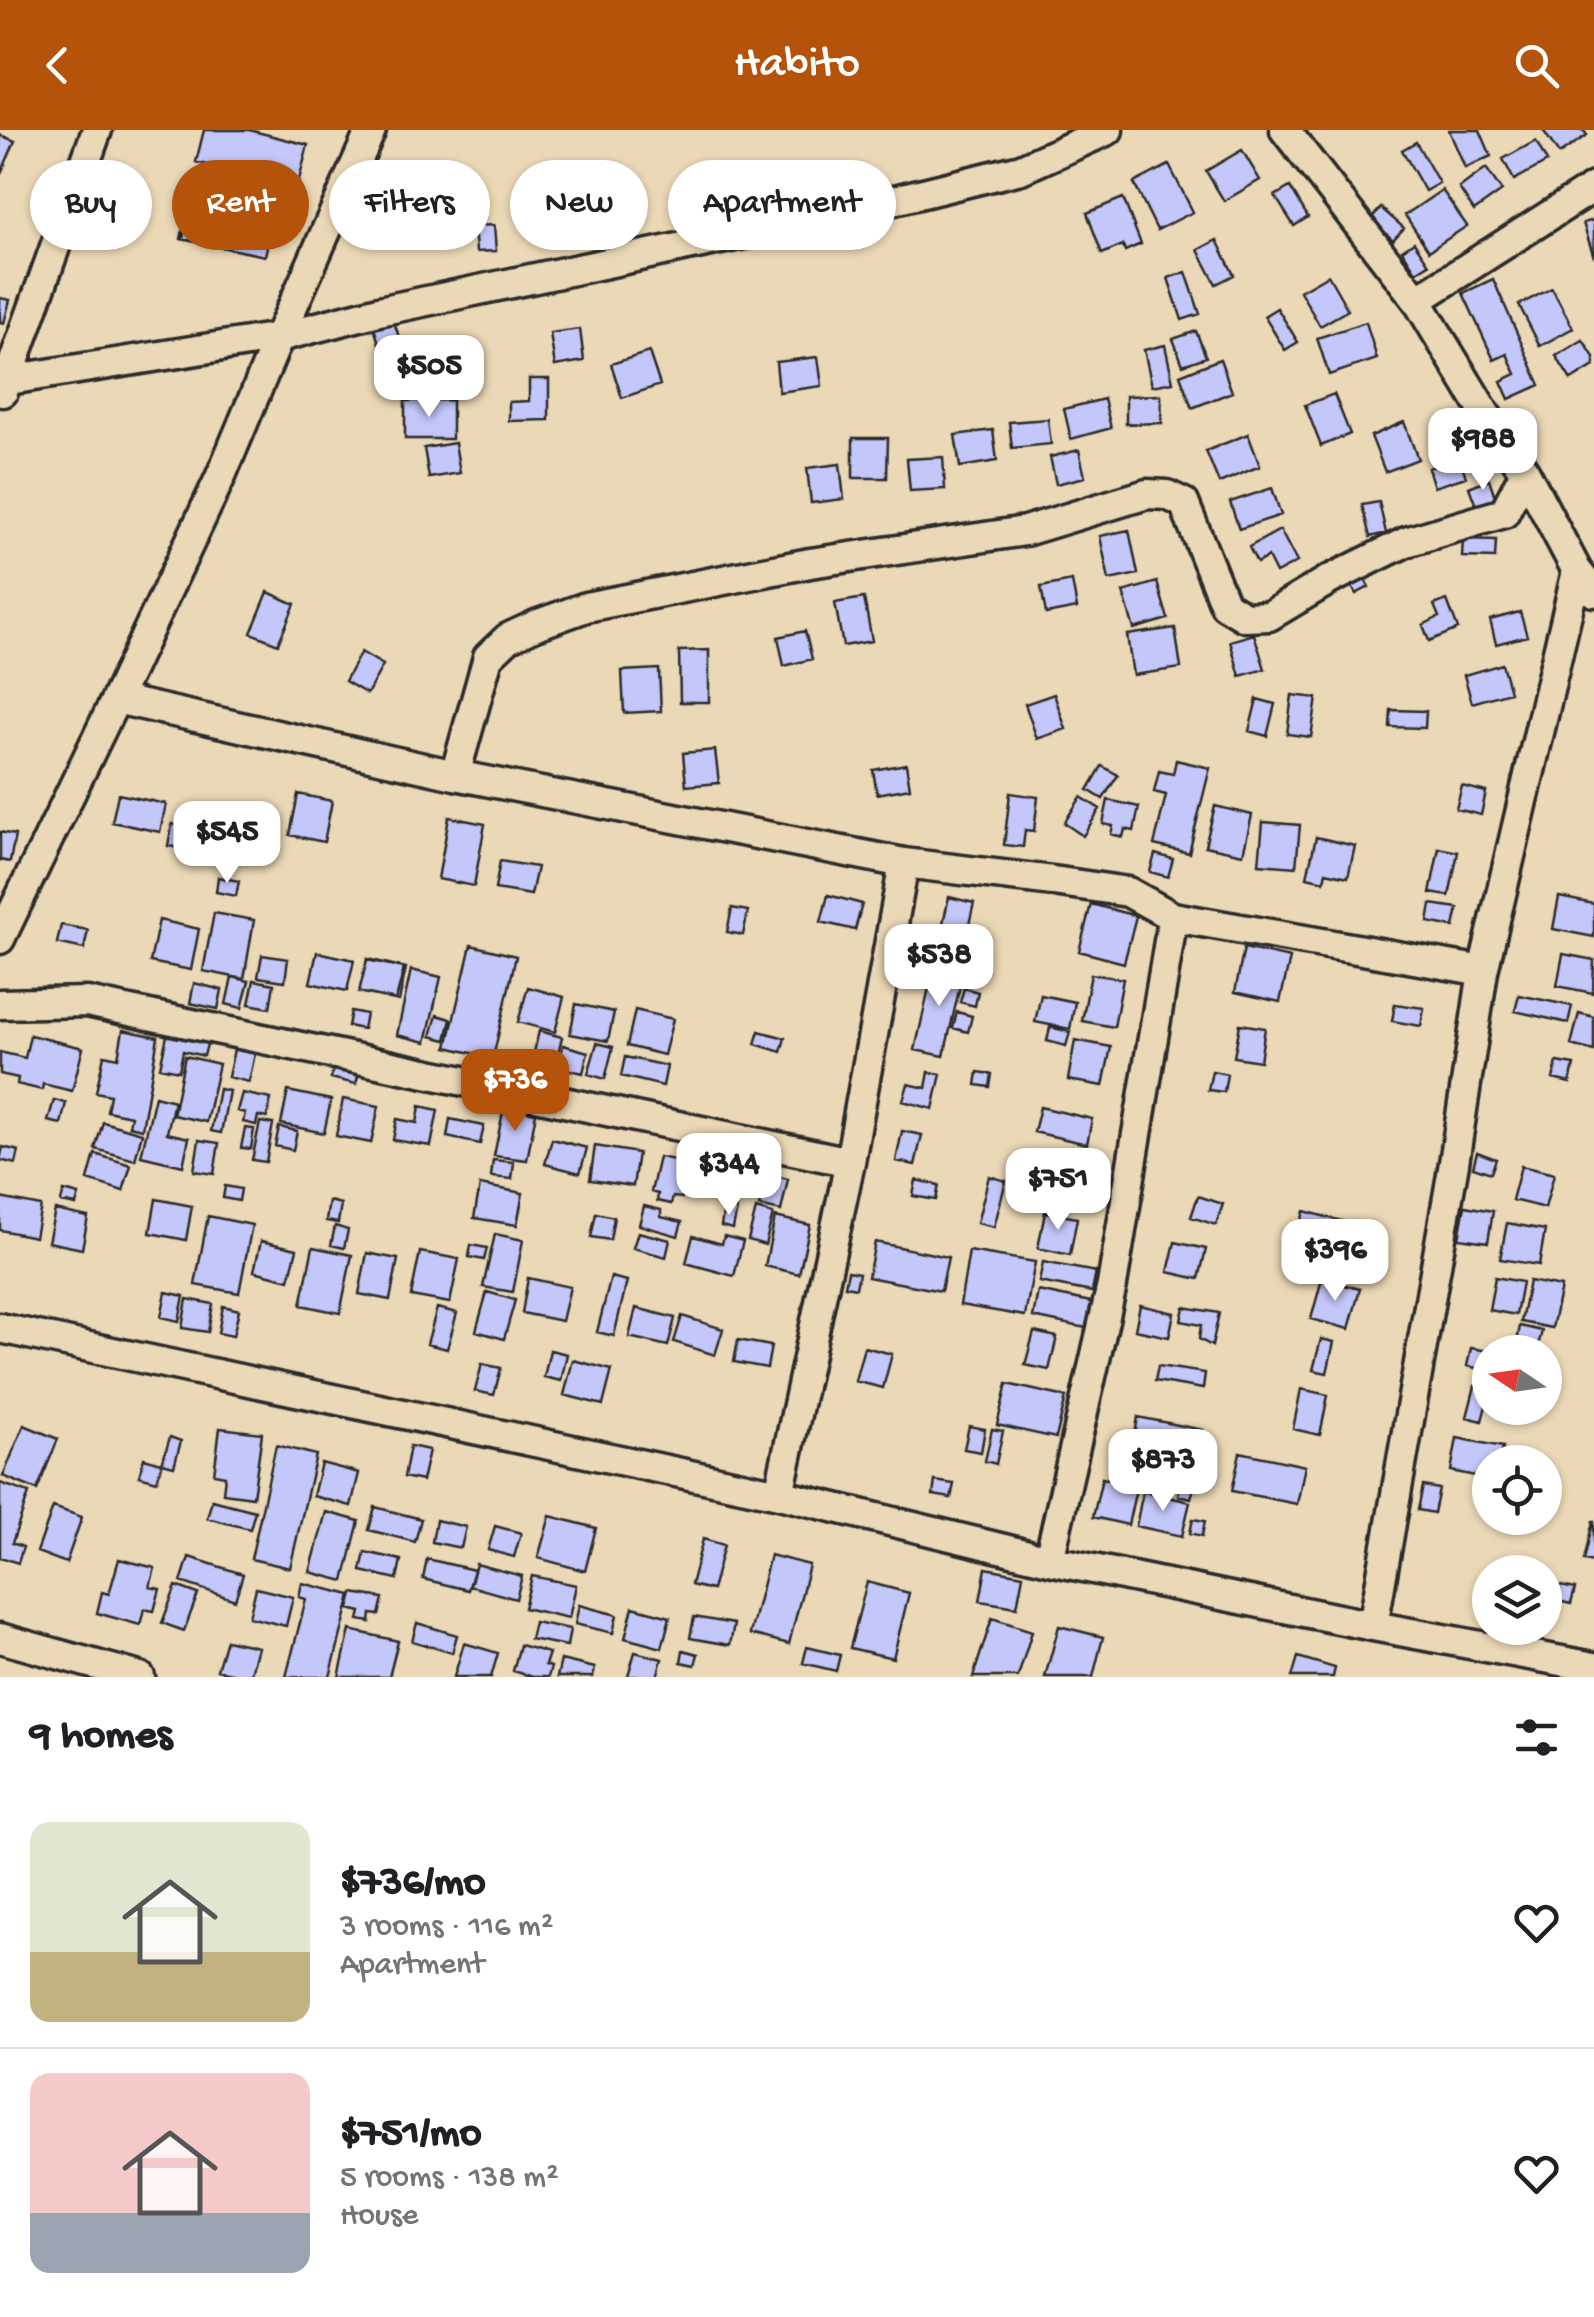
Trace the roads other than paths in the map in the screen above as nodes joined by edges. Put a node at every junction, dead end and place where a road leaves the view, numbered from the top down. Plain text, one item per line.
1 (97, 130) edge
2 (371, 130) edge
3 (1108, 130) edge
4 (1285, 130) edge
5 (1594, 187) edge
6 (1417, 300) junction
7 (279, 337) junction
8 (3, 386) edge
9 (1526, 472) junction
10 (1586, 582) edge
11 (116, 698) junction
12 (455, 775) junction
13 (904, 863) junction
14 (1173, 917) junction
15 (0, 939) edge
16 (1483, 971) junction
17 (0, 1004) edge
18 (850, 1162) junction
19 (0, 1328) edge
20 (779, 1494) junction
21 (1049, 1560) junction
22 (1373, 1626) junction
23 (0, 1638) edge
24 (1594, 1667) edge
25 (140, 1677) edge

1 - 8 street
2 - 7 street
3 - 7 street
4 - 6 street
5 - 6 street
6 - 9 street
7 - 8 street
7 - 11 street
9 - 10 street
9 - 12 street
10 - 16 street
11 - 12 street
11 - 15 street
12 - 13 street
13 - 14 street
13 - 18 street
14 - 16 street
14 - 21 street
16 - 22 street
17 - 18 street
18 - 20 street
19 - 20 street
20 - 21 street
21 - 22 street
22 - 24 street
23 - 25 street

